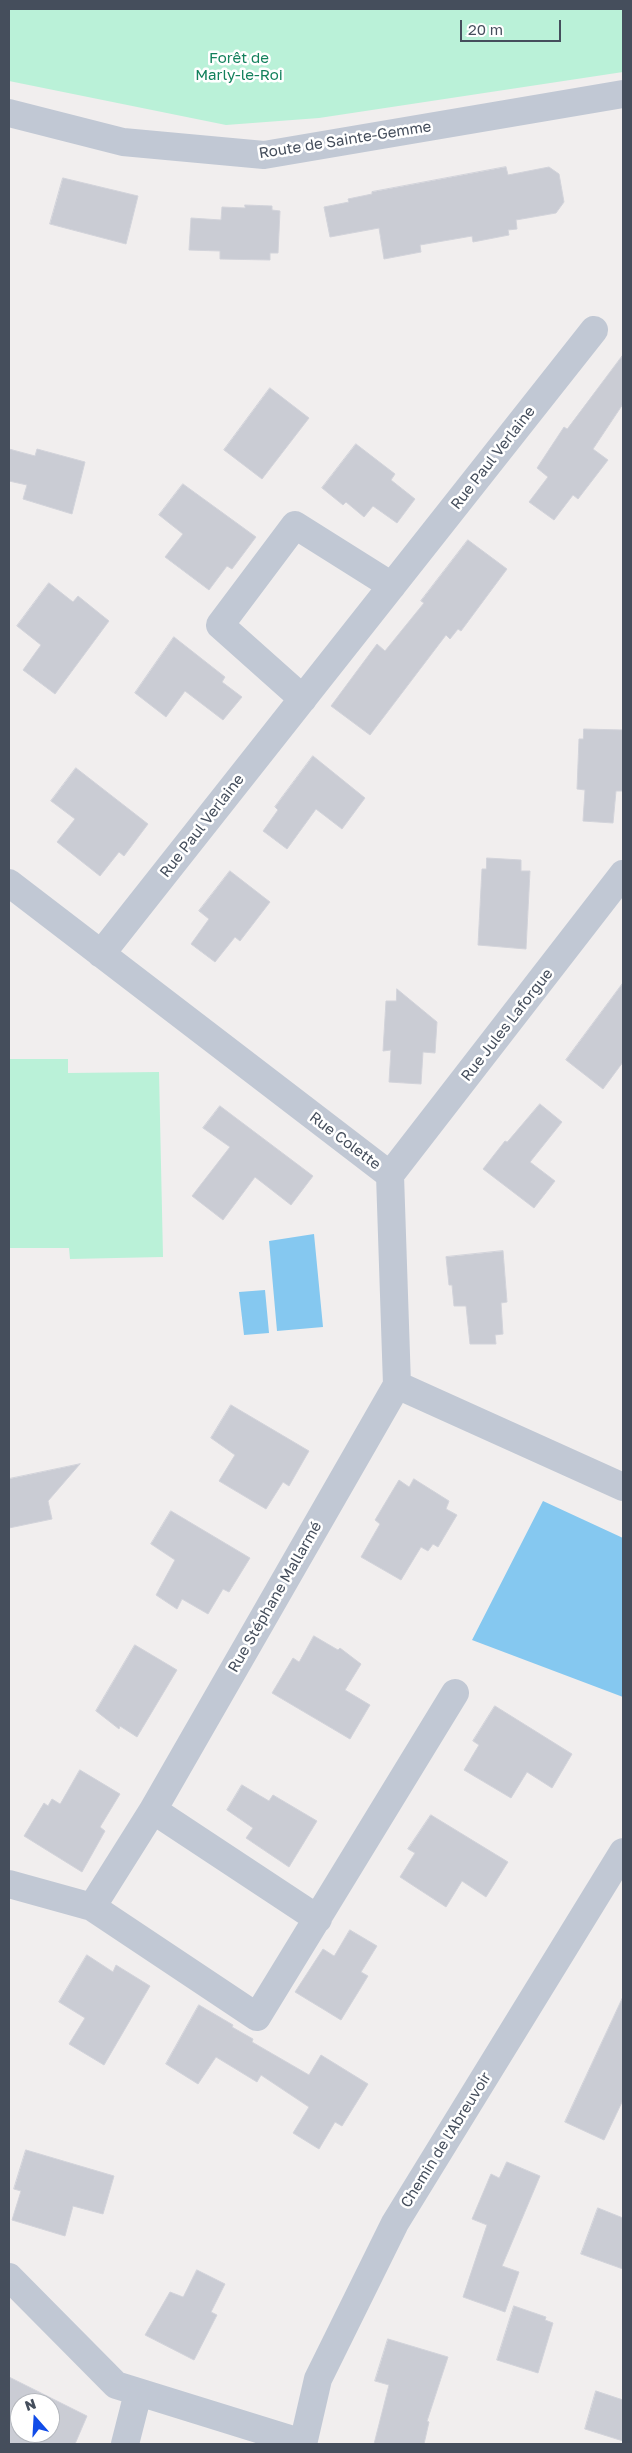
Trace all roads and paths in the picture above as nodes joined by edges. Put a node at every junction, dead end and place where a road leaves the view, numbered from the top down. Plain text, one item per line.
1 (623, 94) edge
2 (9, 113) edge
3 (594, 330) dead end
4 (392, 586) junction
5 (303, 699) junction
6 (623, 874) edge
7 (9, 883) edge
8 (101, 954) junction
9 (390, 1175) junction
10 (397, 1385) junction
11 (623, 1487) edge
12 (456, 1693) dead end
13 (153, 1810) junction
14 (623, 1852) edge
15 (9, 1884) edge
16 (92, 1907) junction
17 (318, 1919) junction
18 (9, 2277) edge
19 (138, 2393) junction
20 (125, 2444) edge
21 (303, 2444) edge

1 - 2 street, Route de Sainte-Gemme
3 - 4 street, Rue Paul Verlaine
4 - 5 street, Rue Paul Verlaine
4 - 5 street
5 - 8 street, Rue Paul Verlaine
6 - 9 street, Rue Jules Laforgue
7 - 8 street, Rue Colette
8 - 9 street, Rue Colette
9 - 10 street, Rue Colette
10 - 11 street
10 - 13 street, Rue Stéphane Mallarmé
12 - 17 street
13 - 16 street, Rue Stéphane Mallarmé
13 - 17 street
14 - 21 street, Chemin de l'Abreuvoir
15 - 16 street
16 - 17 street
18 - 19 street
19 - 20 street
19 - 21 street

